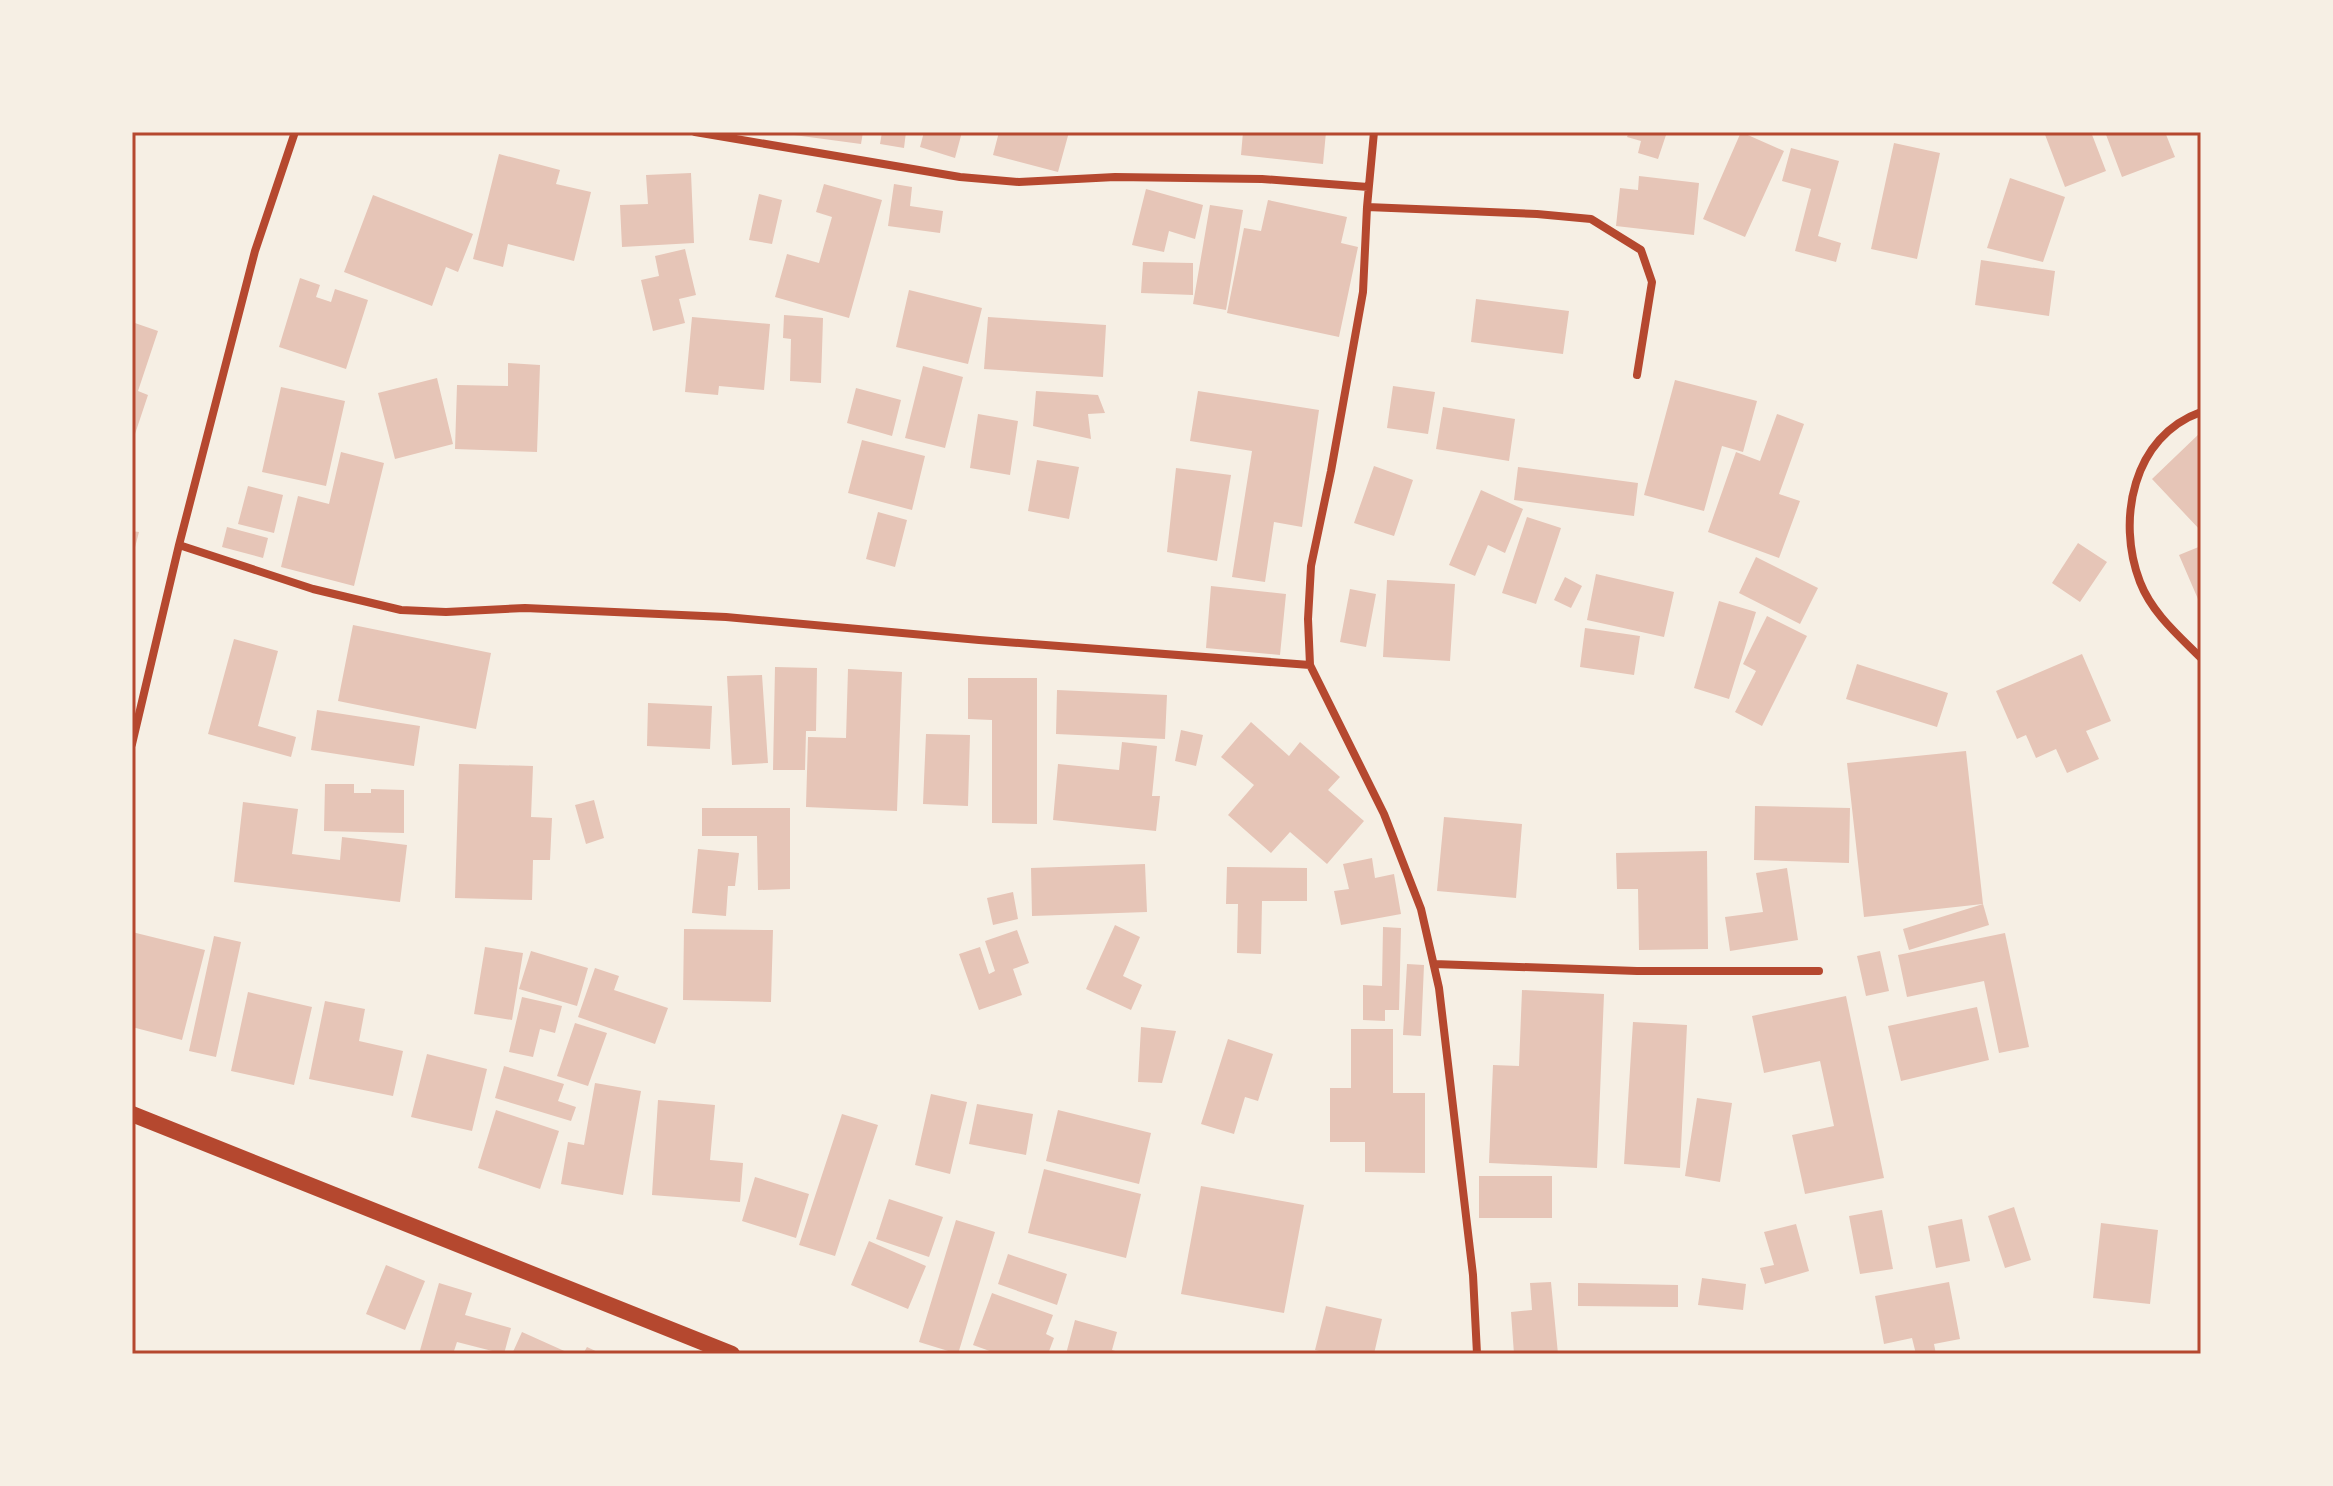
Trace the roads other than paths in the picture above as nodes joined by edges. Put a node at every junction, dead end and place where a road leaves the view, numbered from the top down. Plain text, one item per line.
1 (295, 132) edge
2 (695, 132) edge
3 (1374, 132) edge
4 (1368, 187) junction
5 (1367, 207) junction
6 (1637, 375) dead end
7 (2201, 412) edge
8 (179, 545) junction
9 (2201, 658) edge
10 (1310, 665) junction
11 (132, 744) edge
12 (1434, 964) junction
13 (1819, 971) dead end
14 (132, 1114) edge
15 (732, 1354) edge
16 (1477, 1354) edge

1 - 8 street
2 - 4 street
3 - 4 street
4 - 5 street
5 - 6 street
5 - 10 street
7 - 9 street
8 - 10 street
8 - 11 street
10 - 12 street
12 - 13 street
12 - 16 street
14 - 15 main road

